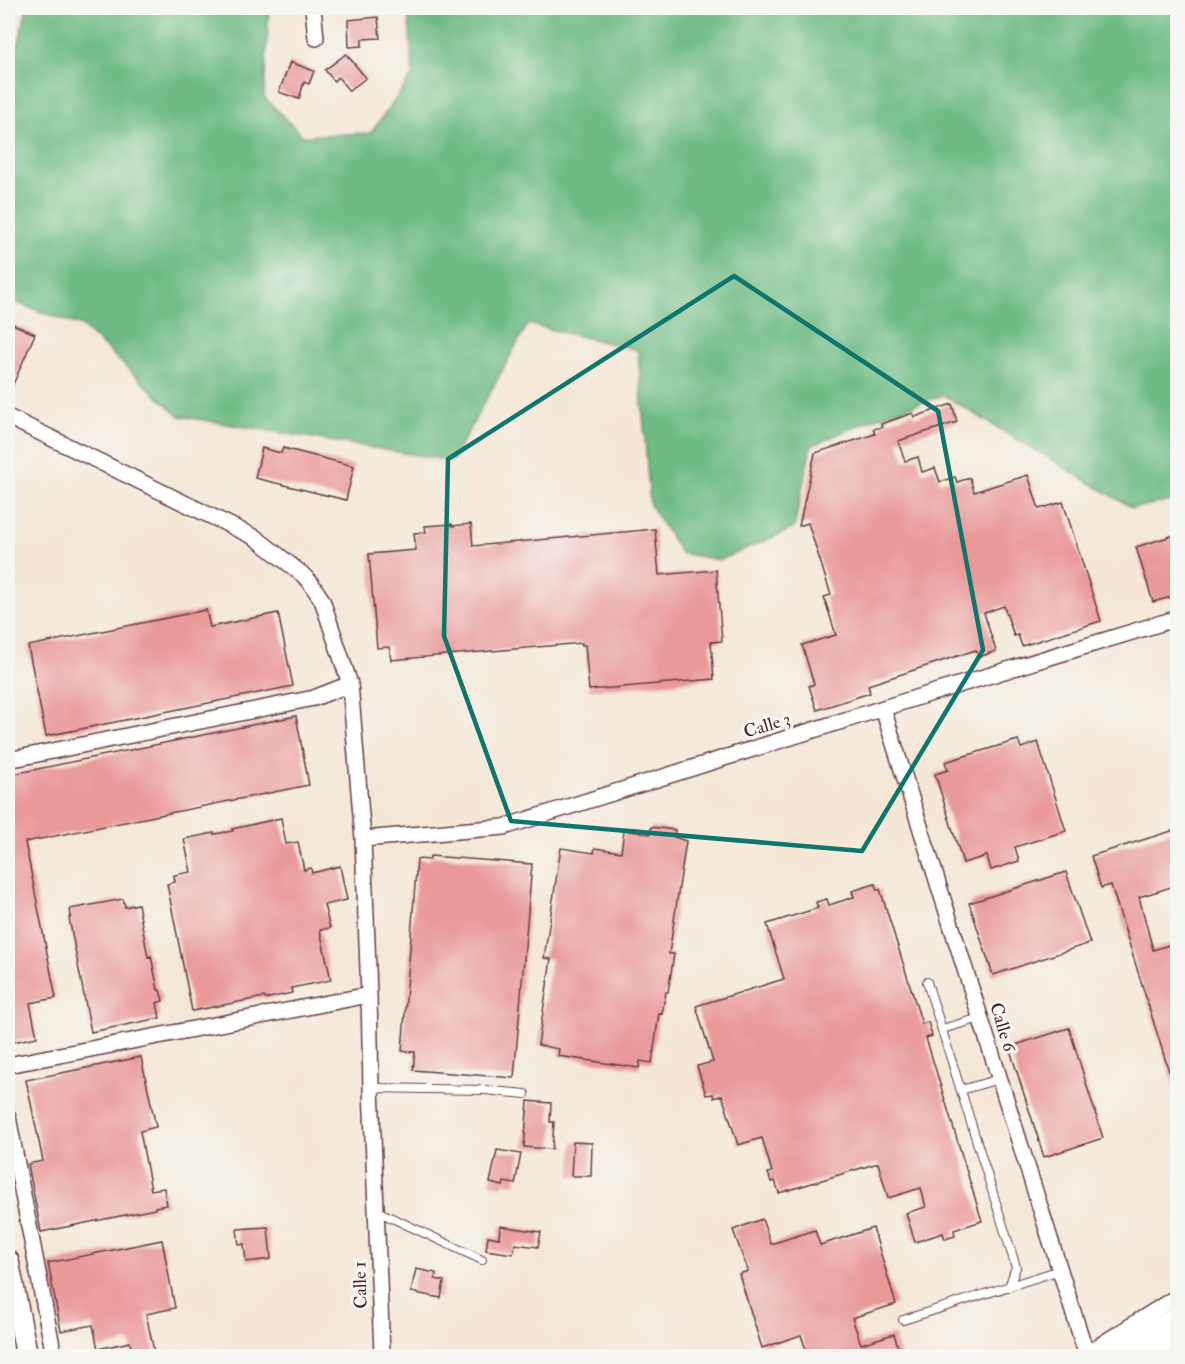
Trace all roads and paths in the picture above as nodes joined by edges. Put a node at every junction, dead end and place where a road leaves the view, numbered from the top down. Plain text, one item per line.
1 (313, 8) edge
2 (316, 38) dead end
3 (8, 417) edge
4 (1176, 623) edge
5 (350, 684) junction
6 (883, 709) junction
7 (8, 760) edge
8 (363, 839) junction
9 (927, 982) dead end
10 (369, 995) junction
11 (980, 1018) junction
12 (942, 1029) junction
13 (8, 1065) edge
14 (999, 1079) junction
15 (371, 1088) junction
16 (962, 1090) junction
17 (525, 1094) dead end
18 (8, 1117) edge
19 (377, 1211) junction
20 (482, 1260) dead end
21 (8, 1261) edge
22 (1060, 1270) junction
23 (1008, 1287) junction
24 (1178, 1296) edge
25 (1178, 1319) edge
26 (903, 1320) dead end
27 (1178, 1342) edge
28 (27, 1356) edge
29 (54, 1356) edge
30 (379, 1356) edge
31 (1085, 1356) edge
32 (1115, 1356) edge
33 (1153, 1356) edge

1 - 2 street
3 - 5 street, Calle 1
4 - 6 street, Calle 3
5 - 7 street
5 - 8 street, Calle 1
6 - 8 street, Calle 3
6 - 11 street, Calle 6
8 - 10 street, Calle 1
9 - 12 lane
10 - 13 street
10 - 15 street, Calle 1
11 - 12 lane
11 - 14 street, Calle 6
12 - 16 lane
14 - 16 lane
14 - 22 street, Calle 6
15 - 17 lane
15 - 19 street, Calle 1
16 - 23 lane
18 - 29 street
19 - 20 lane
19 - 30 street, Calle 1
21 - 28 street
22 - 23 lane
22 - 31 street, Calle 6
23 - 26 lane
24 - 31 street
25 - 32 main road
27 - 33 main road

